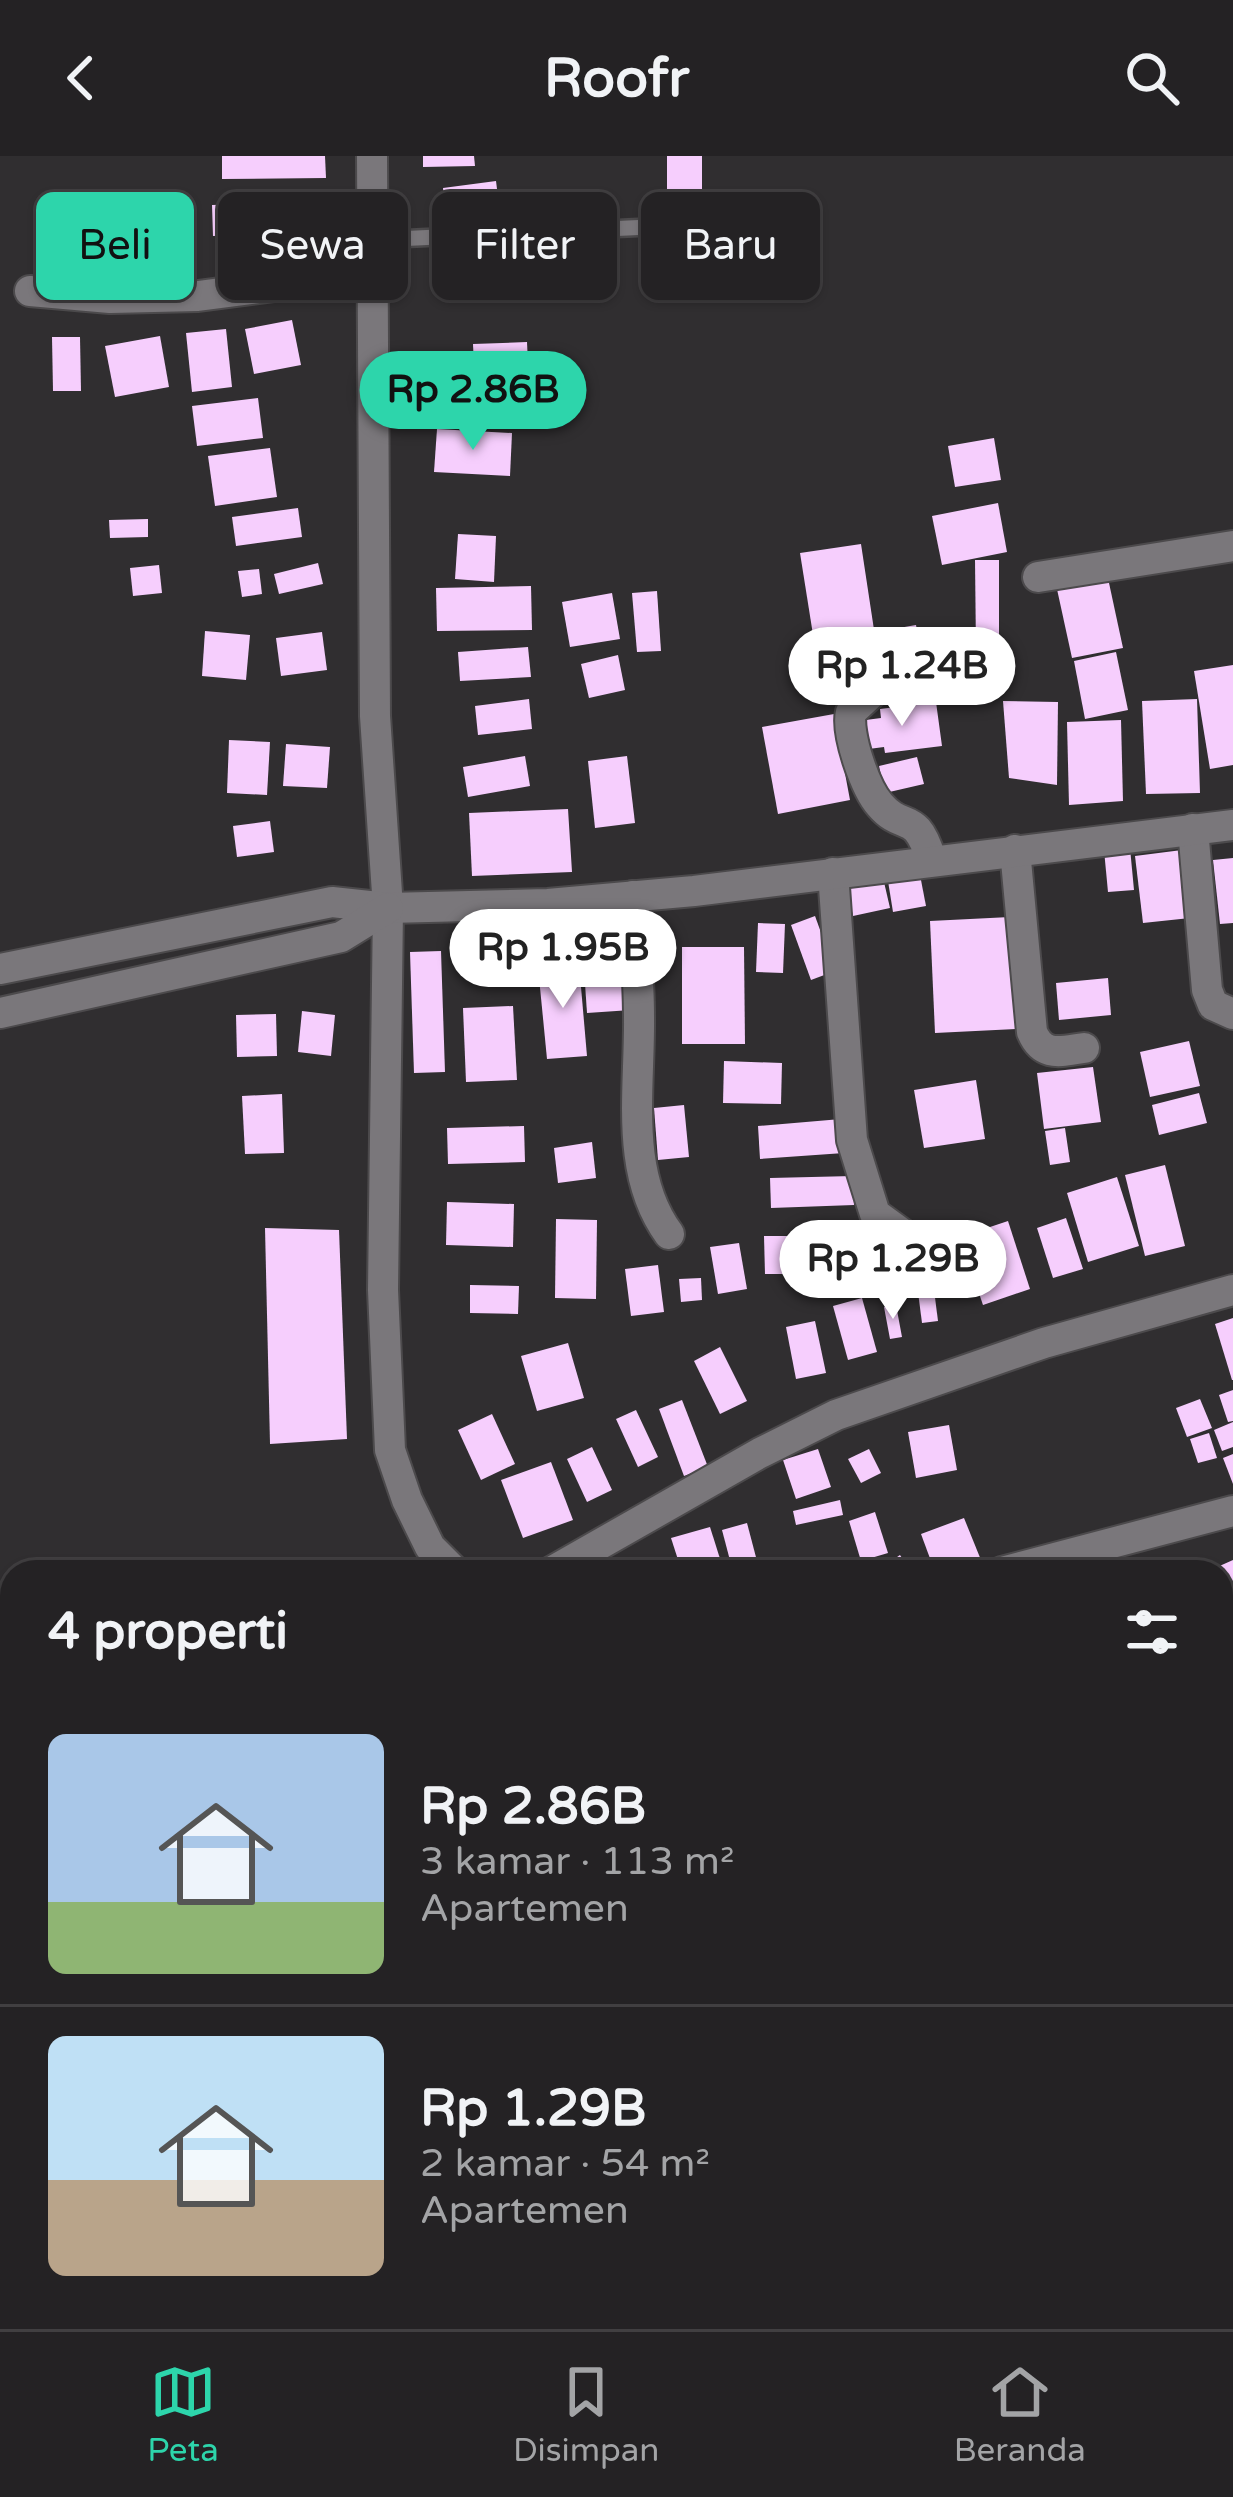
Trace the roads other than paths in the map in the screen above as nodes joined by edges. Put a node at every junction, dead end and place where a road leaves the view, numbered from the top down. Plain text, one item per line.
1 (372, 156) edge
2 (373, 192) edge
3 (641, 227) edge
4 (408, 238) edge
5 (31, 291) dead end
6 (218, 293) edge
7 (373, 300) edge
8 (1233, 546) edge
9 (1037, 577) dead end
10 (893, 673) dead end
11 (1233, 824) edge
12 (1193, 829) junction
13 (1015, 850) junction
14 (931, 860) junction
15 (833, 873) junction
16 (633, 896) junction
17 (388, 908) junction
18 (0, 969) edge
19 (0, 1013) edge
20 (1233, 1014) edge
21 (1084, 1048) dead end
22 (669, 1234) dead end
23 (908, 1238) dead end
24 (1233, 1290) edge
25 (1233, 1511) edge
26 (443, 1560) edge
27 (572, 1560) edge
28 (1047, 1560) edge

1 - 2 street
3 - 4 lane
5 - 6 street
7 - 17 street
8 - 9 street
10 - 14 street
11 - 12 street
12 - 13 street
12 - 20 street
13 - 14 street
13 - 21 street
14 - 15 street
15 - 16 street
15 - 23 street
16 - 17 street
16 - 22 street
17 - 18 street
17 - 19 street
17 - 26 street
24 - 27 street
25 - 28 street

